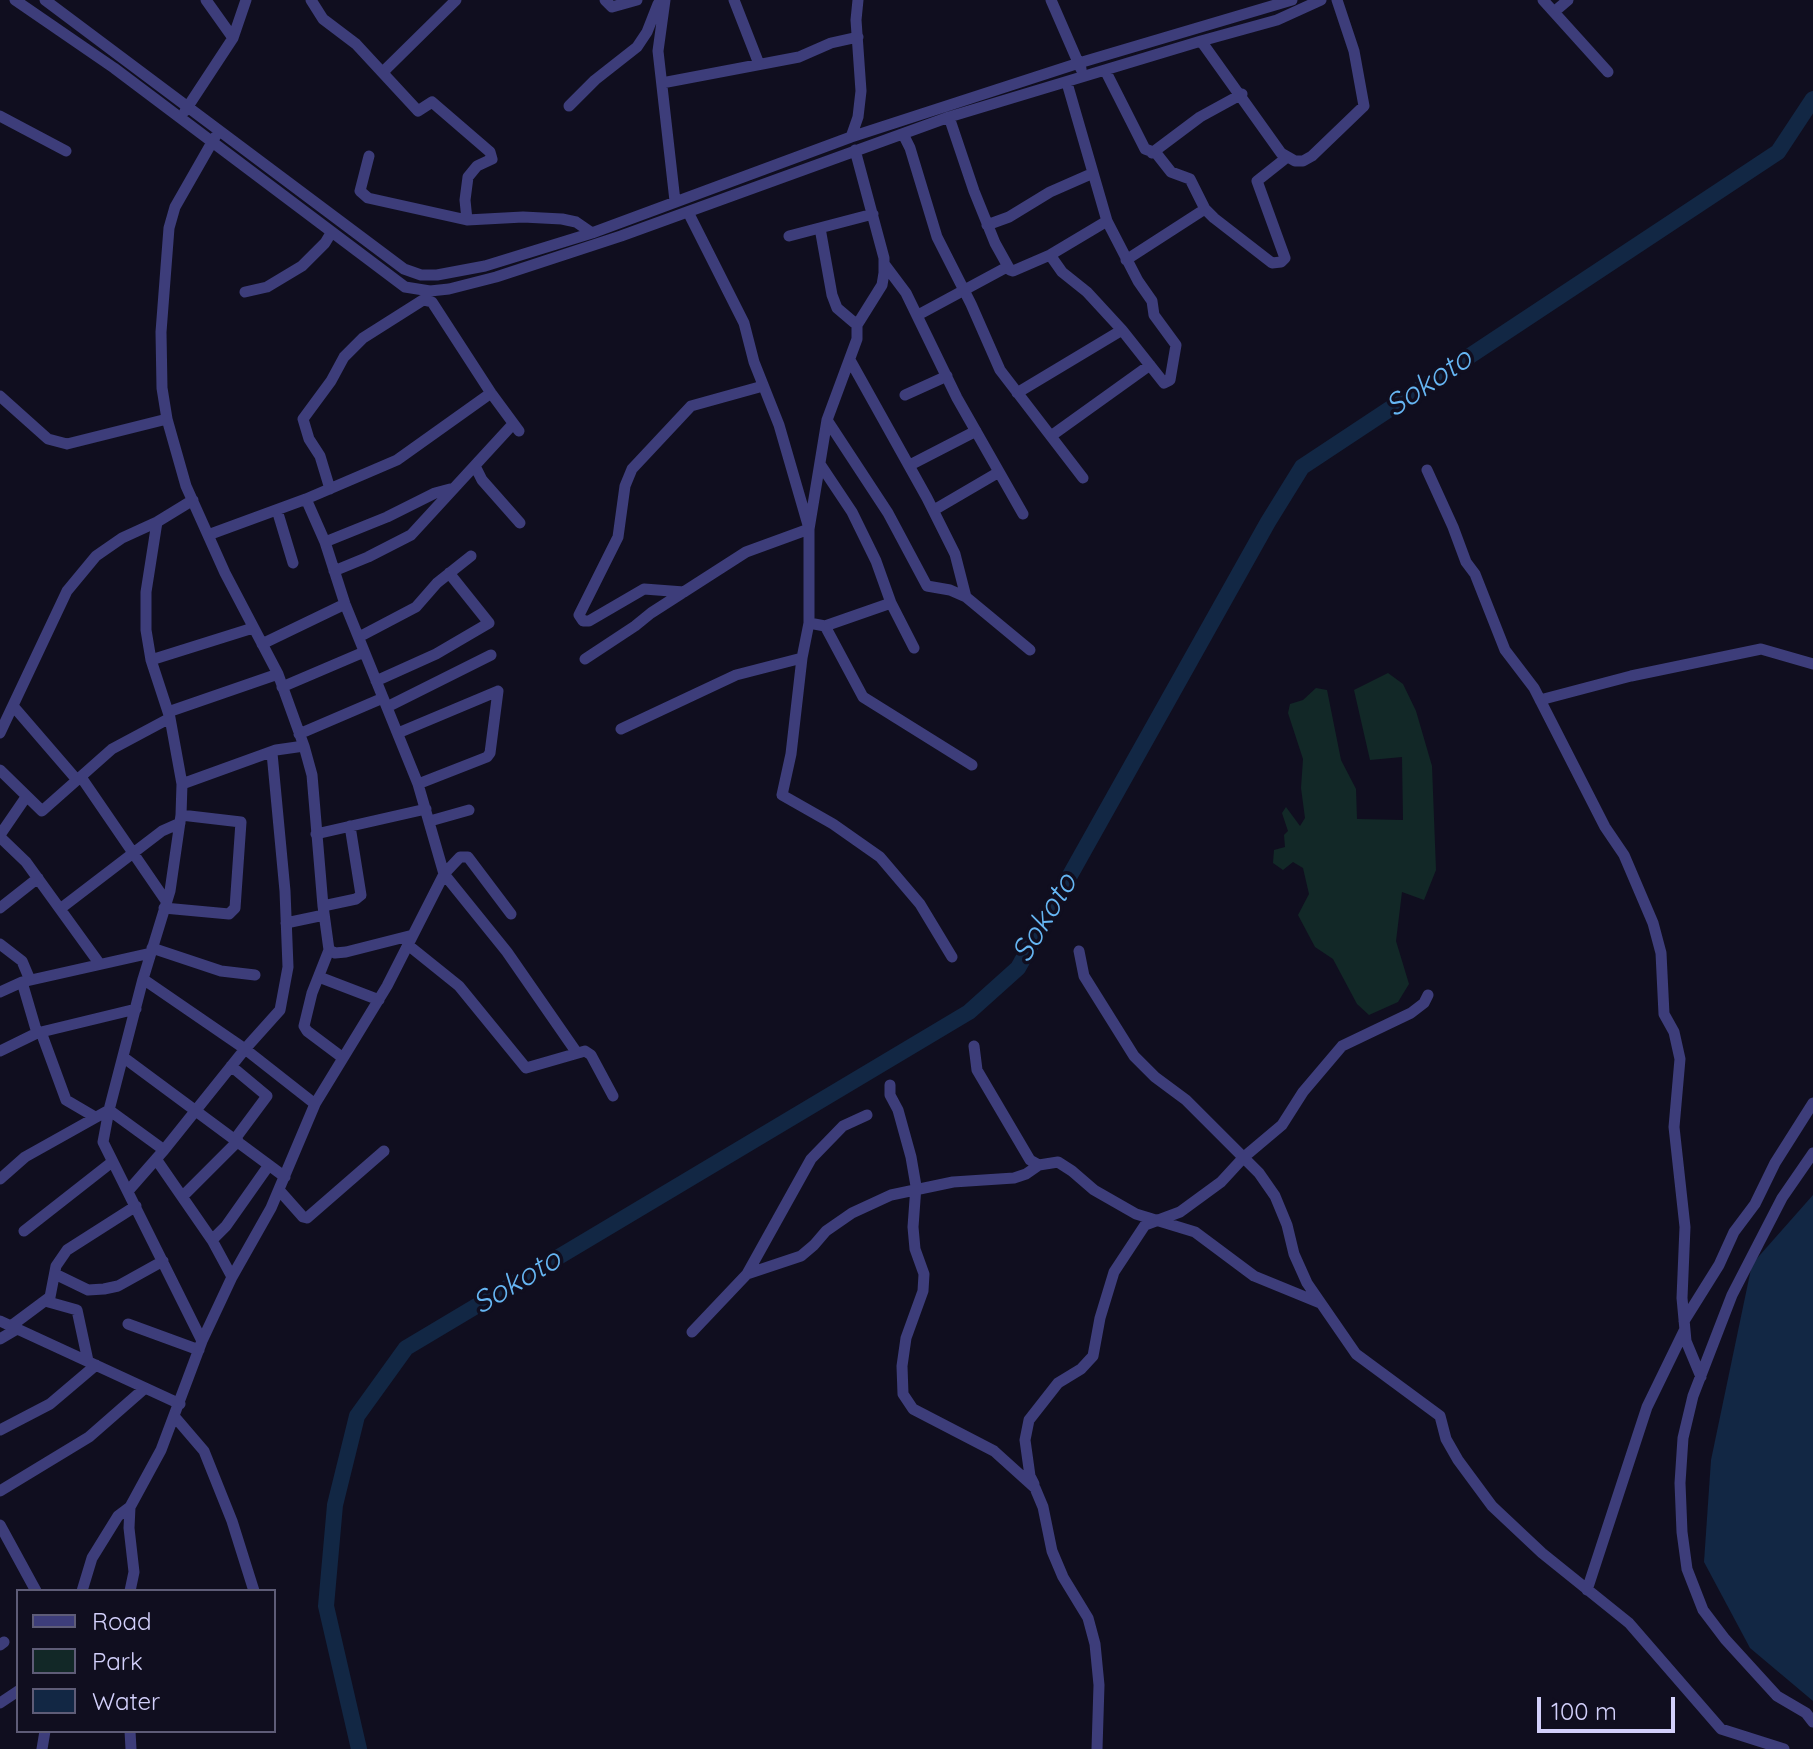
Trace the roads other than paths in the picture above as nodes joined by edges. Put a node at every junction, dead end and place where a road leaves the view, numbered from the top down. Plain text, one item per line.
1 (15, 0) edge
2 (45, 0) edge
3 (206, 0) edge
4 (246, 0) edge
5 (311, 0) edge
6 (605, 0) edge
7 (637, 0) edge
8 (662, 0) edge
9 (734, 0) edge
10 (858, 0) edge
11 (1051, 0) edge
12 (1292, 0) edge
13 (1321, 0) edge
14 (1337, 0) edge
15 (1543, 0) edge
16 (1568, 0) edge
17 (454, 2) edge
18 (1554, 12) junction
19 (858, 37) junction
20 (233, 38) junction
21 (1201, 41) junction
22 (1079, 63) junction
23 (759, 64) junction
24 (1105, 70) junction
25 (1608, 72) dead end
26 (384, 74) junction
27 (1083, 77) junction
28 (662, 83) junction
29 (1067, 83) junction
30 (1242, 94) junction
31 (188, 105) junction
32 (569, 106) dead end
33 (0, 116) edge
34 (180, 117) junction
35 (949, 117) junction
36 (221, 130) junction
37 (903, 134) junction
38 (851, 137) junction
39 (212, 141) junction
40 (855, 150) junction
41 (66, 151) dead end
42 (1152, 153) junction
43 (369, 156) dead end
44 (1286, 158) junction
45 (1091, 174) junction
46 (675, 201) junction
47 (1205, 209) junction
48 (688, 212) junction
49 (873, 214) junction
50 (467, 220) junction
51 (1107, 221) junction
52 (987, 225) junction
53 (820, 228) junction
54 (331, 233) junction
55 (592, 233) junction
56 (789, 236) dead end
57 (1050, 255) junction
58 (1126, 260) junction
59 (885, 265) junction
60 (1007, 267) junction
61 (245, 292) dead end
62 (965, 292) junction
63 (918, 315) junction
64 (857, 325) junction
65 (1122, 330) junction
66 (850, 360) junction
67 (1150, 365) junction
68 (947, 376) junction
69 (763, 386) junction
70 (491, 393) junction
71 (1017, 393) junction
72 (905, 395) dead end
73 (0, 396) edge
74 (167, 419) junction
75 (827, 420) junction
76 (976, 431) junction
77 (1051, 436) junction
78 (820, 464) junction
79 (910, 465) junction
80 (475, 466) junction
81 (1427, 470) dead end
82 (999, 472) junction
83 (1083, 478) dead end
84 (330, 489) junction
85 (450, 489) junction
86 (306, 499) junction
87 (193, 500) junction
88 (277, 510) junction
89 (934, 510) junction
90 (1023, 514) dead end
91 (157, 522) junction
92 (520, 523) dead end
93 (809, 529) junction
94 (208, 535) junction
95 (325, 542) junction
96 (471, 556) dead end
97 (293, 563) dead end
98 (334, 571) junction
99 (449, 573) junction
100 (684, 592) junction
101 (966, 597) junction
102 (891, 603) junction
103 (345, 604) junction
104 (809, 623) junction
105 (825, 626) junction
106 (253, 628) junction
107 (359, 637) junction
108 (262, 644) junction
109 (914, 648) dead end
110 (1030, 650) dead end
111 (364, 652) junction
112 (491, 655) dead end
113 (802, 658) junction
114 (585, 659) dead end
115 (151, 660) junction
116 (1813, 664) edge
117 (278, 674) junction
118 (376, 681) junction
119 (282, 687) junction
120 (1540, 700) junction
121 (385, 702) junction
122 (14, 707) junction
123 (169, 715) junction
124 (621, 729) dead end
125 (0, 733) edge
126 (398, 733) junction
127 (302, 740) junction
128 (272, 753) junction
129 (972, 765) dead end
130 (0, 770) edge
131 (79, 778) junction
132 (182, 784) junction
133 (418, 784) junction
134 (26, 797) junction
135 (469, 810) dead end
136 (428, 815) junction
137 (180, 819) junction
138 (350, 826) junction
139 (316, 834) junction
140 (0, 836) edge
141 (134, 853) junction
142 (444, 874) junction
143 (38, 878) junction
144 (165, 904) junction
145 (0, 908) edge
146 (60, 909) junction
147 (323, 910) junction
148 (511, 914) dead end
149 (286, 923) junction
150 (410, 940) junction
151 (0, 944) edge
152 (152, 950) junction
153 (329, 950) junction
154 (1079, 951) dead end
155 (952, 957) dead end
156 (99, 963) junction
157 (255, 975) dead end
158 (319, 977) junction
159 (143, 979) junction
160 (26, 981) junction
161 (0, 992) edge
162 (1428, 995) dead end
163 (379, 1000) junction
164 (136, 1009) junction
165 (39, 1032) junction
166 (974, 1046) dead end
167 (245, 1049) junction
168 (0, 1051) edge
169 (577, 1053) junction
170 (123, 1057) junction
171 (343, 1058) junction
172 (231, 1066) junction
173 (890, 1085) dead end
174 (613, 1096) dead end
175 (1813, 1103) edge
176 (315, 1104) junction
177 (196, 1109) junction
178 (109, 1110) junction
179 (867, 1115) dead end
180 (95, 1117) junction
181 (236, 1140) junction
182 (384, 1151) dead end
183 (1813, 1153) edge
184 (160, 1154) junction
185 (1244, 1157) junction
186 (112, 1162) junction
187 (269, 1165) junction
188 (1039, 1165) junction
189 (285, 1177) junction
190 (0, 1179) edge
191 (279, 1190) junction
192 (128, 1191) junction
193 (916, 1191) junction
194 (183, 1196) junction
195 (136, 1206) junction
196 (1153, 1221) junction
197 (24, 1231) dead end
198 (212, 1240) junction
199 (163, 1261) junction
200 (55, 1274) junction
201 (747, 1274) junction
202 (232, 1277) junction
203 (45, 1301) junction
204 (1320, 1303) junction
205 (128, 1324) dead end
206 (9, 1325) edge
207 (1684, 1326) junction
208 (692, 1332) dead end
209 (0, 1339) edge
210 (201, 1345) junction
211 (92, 1363) junction
212 (1701, 1377) junction
213 (145, 1388) junction
214 (180, 1404) junction
215 (174, 1416) junction
216 (2, 1425) edge
217 (1035, 1488) junction
218 (0, 1491) edge
219 (130, 1507) junction
220 (0, 1525) edge
221 (35, 1589) edge
222 (83, 1589) edge
223 (130, 1589) edge
224 (253, 1589) edge
225 (1587, 1590) junction
226 (1811, 1717) edge
227 (1097, 1749) edge
228 (1784, 1749) edge

1 - 34 street
2 - 31 street
3 - 20 street
4 - 20 street
5 - 26 street
6 - 7 street
8 - 28 street
8 - 32 street
9 - 23 street
10 - 19 street
11 - 22 street
12 - 22 street
13 - 21 street
14 - 44 street
15 - 18 street
16 - 18 street
17 - 26 street
18 - 25 street
19 - 23 street
19 - 38 street
20 - 31 street
21 - 24 street
21 - 30 street
22 - 27 street
22 - 38 street
23 - 28 street
24 - 27 street
24 - 42 street
26 - 50 street
27 - 29 street
28 - 46 street
29 - 35 street
29 - 45 street
30 - 42 street
30 - 44 street
31 - 34 street
31 - 36 street
33 - 41 street
34 - 39 street
35 - 37 street
35 - 52 street
36 - 39 street
36 - 55 street
37 - 40 street
37 - 62 street
38 - 46 street
39 - 54 street
39 - 74 street
40 - 48 street
40 - 49 street
42 - 47 street
43 - 50 street
44 - 47 street
45 - 51 street
45 - 52 street
46 - 55 street
47 - 58 street
48 - 54 street
48 - 69 street
49 - 53 street
49 - 59 street
50 - 55 street
51 - 57 street
51 - 58 street
52 - 60 street
53 - 56 street
53 - 64 street
54 - 61 street
57 - 60 street
57 - 65 street
58 - 67 street
59 - 63 street
59 - 64 street
60 - 62 street
62 - 63 street
62 - 71 street
63 - 68 street
64 - 66 street
65 - 67 street
65 - 71 street
66 - 75 street
66 - 79 street
67 - 77 street
68 - 72 street
68 - 76 street
69 - 93 street
69 - 100 street
70 - 80 street
70 - 84 street
70 - 84 street
71 - 77 street
73 - 74 street
74 - 87 street
75 - 78 street
75 - 101 street
76 - 79 street
76 - 82 street
77 - 83 street
78 - 93 street
78 - 102 street
79 - 89 street
80 - 85 street
80 - 92 street
81 - 120 street
82 - 89 street
82 - 90 street
84 - 86 street
85 - 95 street
85 - 98 street
86 - 88 street
86 - 95 street
87 - 91 street
87 - 94 street
88 - 94 street
88 - 97 street
89 - 101 street
91 - 115 street
91 - 122 street
93 - 100 street
93 - 104 street
94 - 106 street
95 - 98 street
96 - 99 street
98 - 103 street
99 - 107 street
99 - 118 street
100 - 114 street
101 - 110 street
102 - 105 street
102 - 109 street
103 - 107 street
103 - 108 street
104 - 105 street
104 - 113 street
105 - 129 street
106 - 108 street
106 - 115 street
107 - 111 street
108 - 117 street
111 - 118 street
111 - 119 street
112 - 121 street
113 - 124 street
113 - 155 street
115 - 123 street
116 - 120 street
117 - 119 street
117 - 123 street
118 - 121 street
119 - 127 street
120 - 207 street
121 - 126 street
121 - 127 street
122 - 125 street
122 - 131 street
123 - 131 street
123 - 132 street
126 - 133 street
126 - 133 street
127 - 128 street
127 - 139 street
128 - 132 street
128 - 149 street
130 - 134 street
131 - 134 street
131 - 141 street
132 - 137 street
133 - 136 street
134 - 140 street
135 - 136 street
136 - 138 street
136 - 142 street
137 - 141 street
137 - 144 street
137 - 144 street
138 - 139 street
138 - 147 street
139 - 147 street
140 - 143 street
141 - 144 street
141 - 146 street
142 - 148 street
142 - 150 street
142 - 169 street
143 - 145 street
143 - 146 street
144 - 152 street
146 - 156 street
147 - 149 street
147 - 153 street
149 - 167 street
150 - 153 street
150 - 163 street
150 - 169 street
151 - 160 street
152 - 156 street
152 - 157 street
152 - 159 street
153 - 158 street
154 - 185 street
156 - 160 street
158 - 163 street
158 - 171 street
159 - 164 street
159 - 167 street
160 - 161 street
160 - 165 street
162 - 185 street
163 - 171 street
164 - 165 street
164 - 170 street
165 - 168 street
165 - 180 street
166 - 188 street
167 - 172 street
167 - 176 street
169 - 174 street
170 - 177 street
170 - 178 street
171 - 176 street
172 - 177 street
172 - 181 street
173 - 193 street
175 - 207 street
176 - 189 street
177 - 181 street
177 - 184 street
178 - 180 street
178 - 184 street
178 - 186 street
179 - 201 street
180 - 190 street
181 - 187 street
181 - 194 street
182 - 191 street
183 - 212 street
184 - 192 street
184 - 194 street
185 - 196 street
185 - 204 street
186 - 192 street
186 - 197 street
187 - 189 street
187 - 198 street
188 - 193 street
188 - 196 street
189 - 191 street
191 - 202 street
192 - 195 street
193 - 201 street
193 - 217 street
194 - 198 street
195 - 199 street
195 - 200 street
196 - 204 street
196 - 217 street
198 - 202 street
199 - 200 street
199 - 210 street
200 - 203 street
201 - 208 street
202 - 210 street
203 - 206 street
203 - 211 street
204 - 225 street
205 - 210 street
206 - 209 street
206 - 211 street
207 - 212 street
207 - 225 street
210 - 214 street
211 - 213 street
211 - 216 street
212 - 226 street
213 - 214 street
213 - 218 street
214 - 215 street
215 - 219 street
215 - 224 street
217 - 227 street
219 - 222 street
219 - 223 street
220 - 221 street
225 - 228 street

